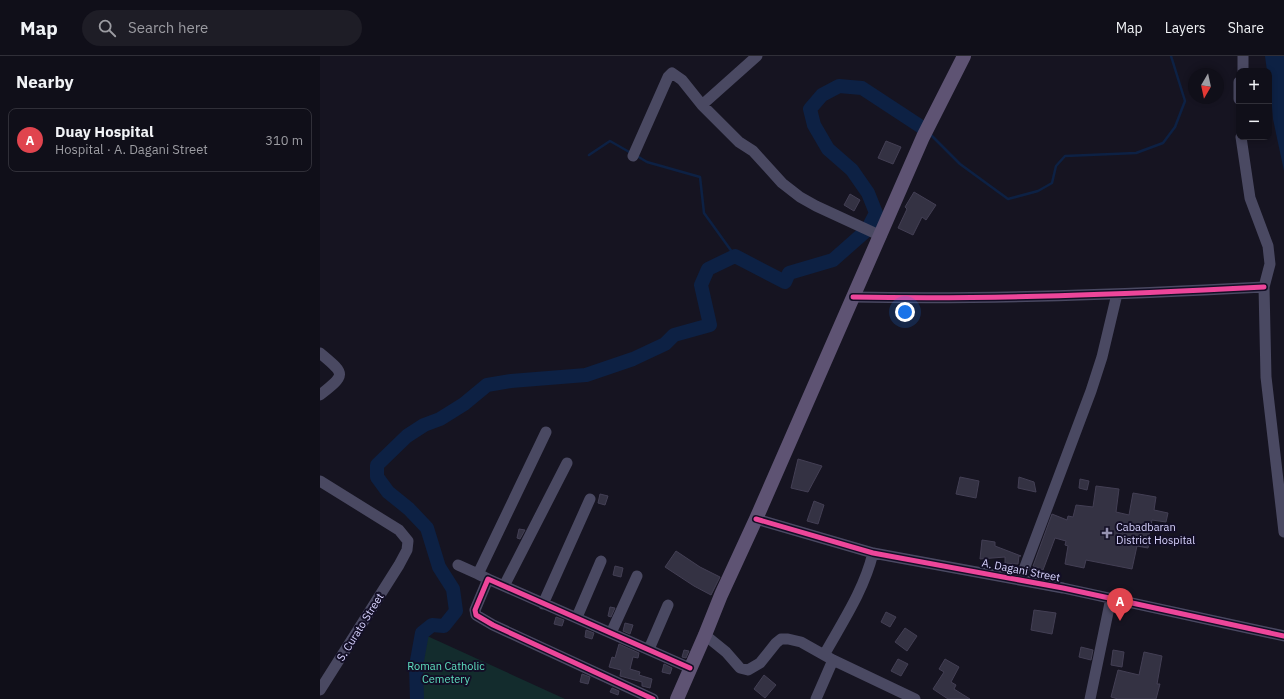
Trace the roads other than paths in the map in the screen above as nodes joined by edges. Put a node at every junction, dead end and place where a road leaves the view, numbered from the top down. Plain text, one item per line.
1 (757, 56) edge
2 (964, 56) edge
3 (1243, 56) edge
4 (1243, 68) edge
5 (702, 106) junction
6 (1241, 140) edge
7 (634, 152) dead end
8 (874, 234) junction
9 (1264, 287) junction
10 (1117, 294) junction
11 (853, 297) junction
12 (320, 353) edge
13 (320, 395) edge
14 (546, 432) dead end
15 (567, 463) dead end
16 (320, 481) edge
17 (590, 499) dead end
18 (756, 519) junction
19 (1284, 532) edge
20 (873, 553) junction
21 (601, 561) dead end
22 (458, 565) dead end
23 (478, 574) junction
24 (637, 576) dead end
25 (488, 579) junction
26 (1020, 580) junction
27 (504, 586) junction
28 (1111, 598) junction
29 (543, 604) junction
30 (668, 605) dead end
31 (577, 617) junction
32 (611, 633) junction
33 (705, 634) junction
34 (1284, 636) edge
35 (649, 649) junction
36 (828, 657) junction
37 (690, 668) junction
38 (320, 690) edge
39 (653, 699) edge
40 (677, 699) edge
41 (816, 699) edge
42 (915, 699) edge
43 (1090, 699) edge

1 - 5 street
2 - 8 main road
3 - 4 street
5 - 7 street
5 - 8 street
6 - 9 street
8 - 11 main road
9 - 10 street
9 - 19 street
10 - 11 street
10 - 26 street
11 - 18 main road
12 - 13 street
14 - 23 street
15 - 27 street
16 - 38 street, S. Curato Street
17 - 29 street
18 - 20 street, A. Dagani Street
18 - 33 main road
20 - 26 street, A. Dagani Street
20 - 36 street
21 - 31 street
22 - 23 street
23 - 25 street
24 - 32 street
25 - 27 street
25 - 39 street
26 - 28 street, A. Dagani Street
27 - 29 street
28 - 34 street, A. Dagani Street
28 - 43 street
29 - 31 street
30 - 35 street
31 - 32 street
32 - 35 street
33 - 36 street
33 - 37 main road
35 - 37 street
36 - 41 street
36 - 42 street
37 - 40 main road

